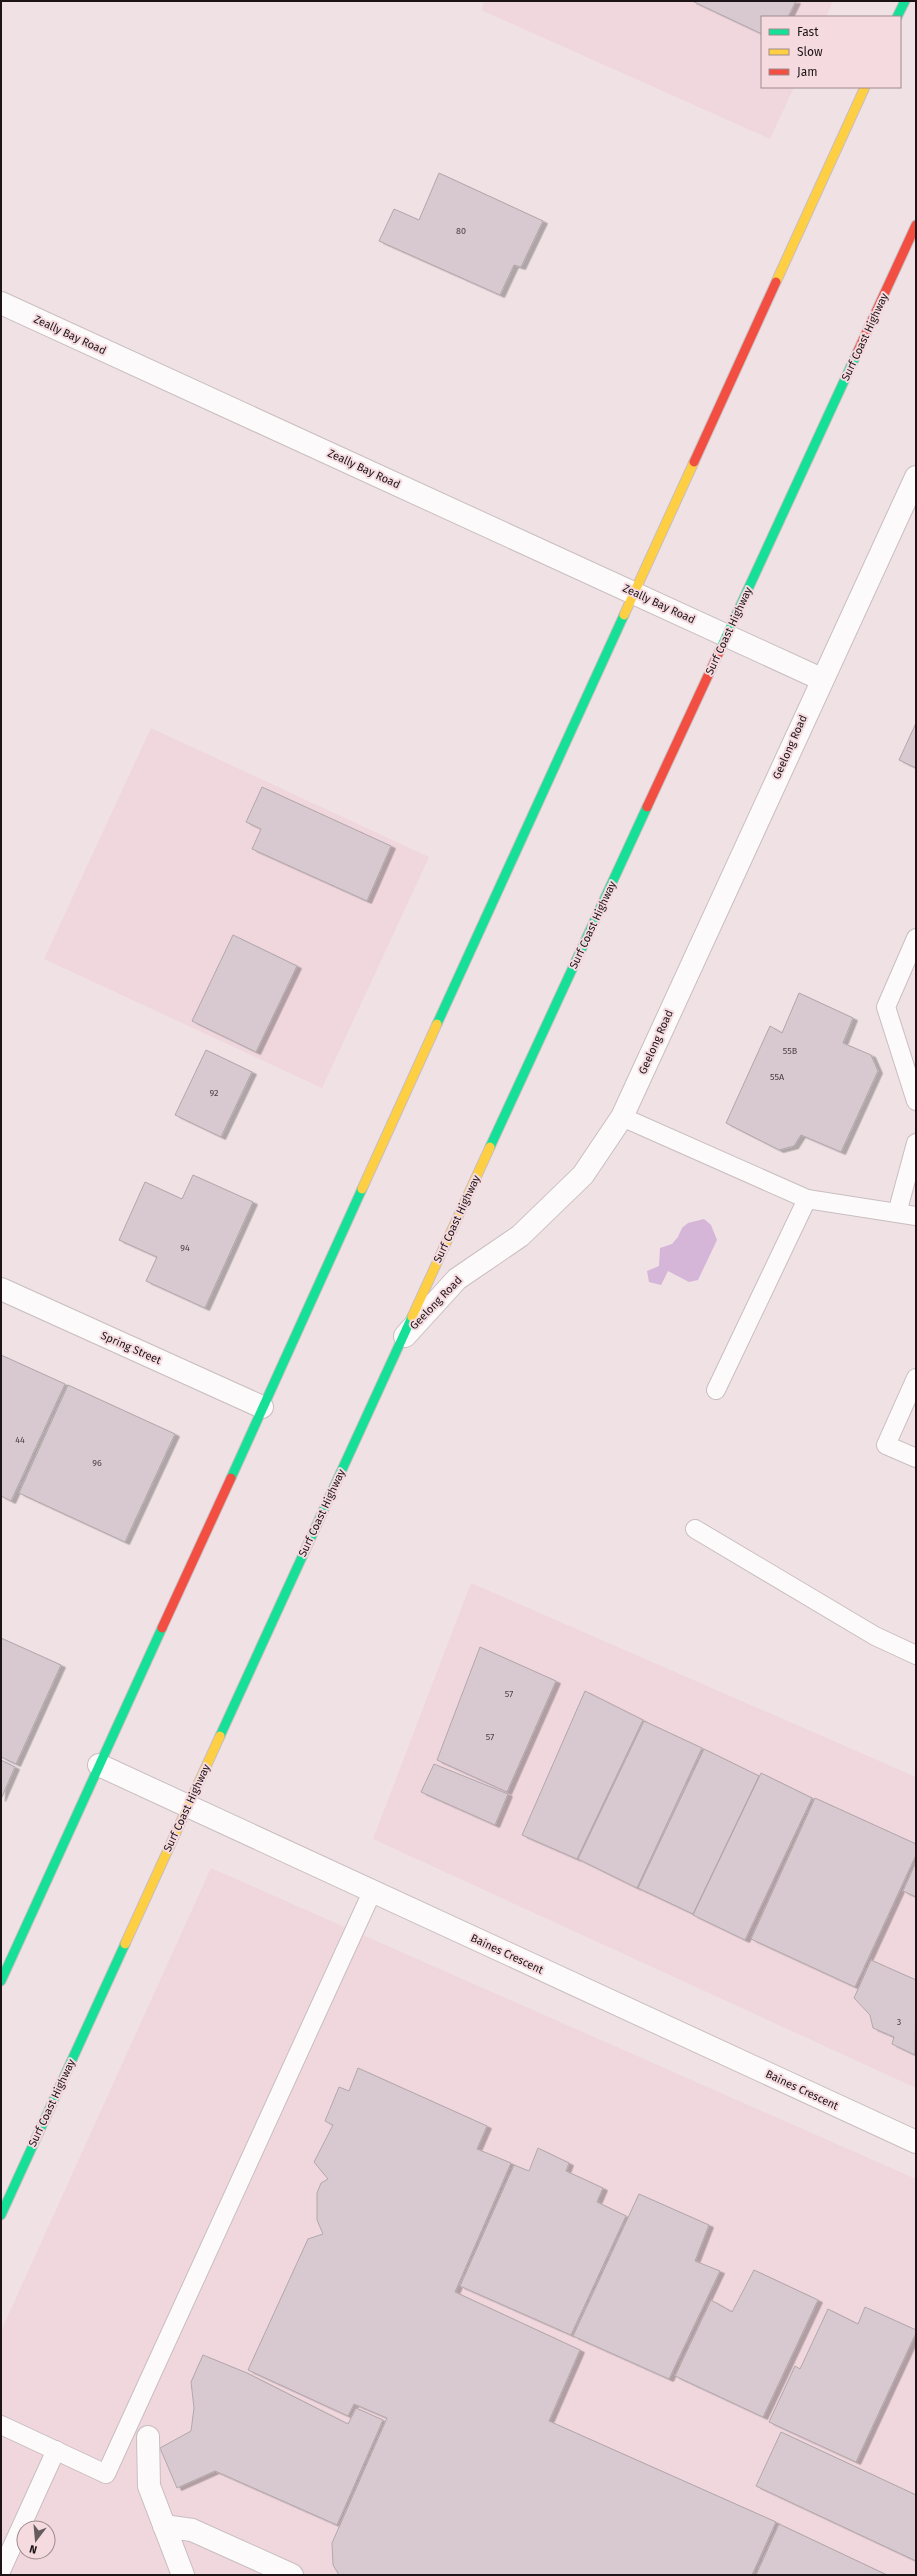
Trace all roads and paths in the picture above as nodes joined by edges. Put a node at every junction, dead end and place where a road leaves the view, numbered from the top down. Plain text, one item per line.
1 (905, 1) edge
2 (898, 16) edge
3 (865, 88) edge
4 (916, 225) edge
5 (1, 303) edge
6 (916, 477) edge
7 (634, 593) junction
8 (727, 636) junction
9 (821, 679) junction
10 (916, 938) edge
11 (916, 1101) edge
12 (622, 1117) junction
13 (916, 1143) edge
14 (807, 1199) junction
15 (897, 1213) junction
16 (916, 1216) edge
17 (1, 1289) edge
18 (401, 1340) junction
19 (916, 1378) edge
20 (716, 1390) dead end
21 (262, 1407) junction
22 (916, 1458) edge
23 (695, 1529) dead end
24 (916, 1654) edge
25 (99, 1765) junction
26 (187, 1806) junction
27 (372, 1892) junction
28 (1, 1981) edge
29 (916, 2142) edge
30 (1, 2214) edge
31 (1, 2425) edge
32 (148, 2437) dead end
33 (56, 2450) junction
34 (164, 2526) junction
35 (1, 2571) edge
36 (183, 2575) edge
37 (292, 2575) edge

1 - 2 main road
3 - 7 main road
4 - 8 main road, Surf Coast Highway
5 - 7 street, Zeally Bay Road
6 - 9 street, Geelong Road
7 - 8 street, Zeally Bay Road
7 - 21 main road
8 - 9 street
8 - 18 main road, Surf Coast Highway
9 - 12 street, Geelong Road
10 - 11 lane
12 - 14 lane
12 - 18 street, Geelong Road
13 - 15 lane
14 - 15 lane
14 - 20 lane
15 - 16 lane
17 - 21 street, Spring Street
18 - 26 main road, Surf Coast Highway
19 - 22 lane
21 - 25 main road
23 - 24 lane
25 - 26 street, Baines Crescent
25 - 28 main road
26 - 27 street, Baines Crescent
26 - 30 main road, Surf Coast Highway
27 - 29 street, Baines Crescent
27 - 33 lane
31 - 33 lane
32 - 34 street
33 - 35 lane
34 - 36 street
34 - 37 street

